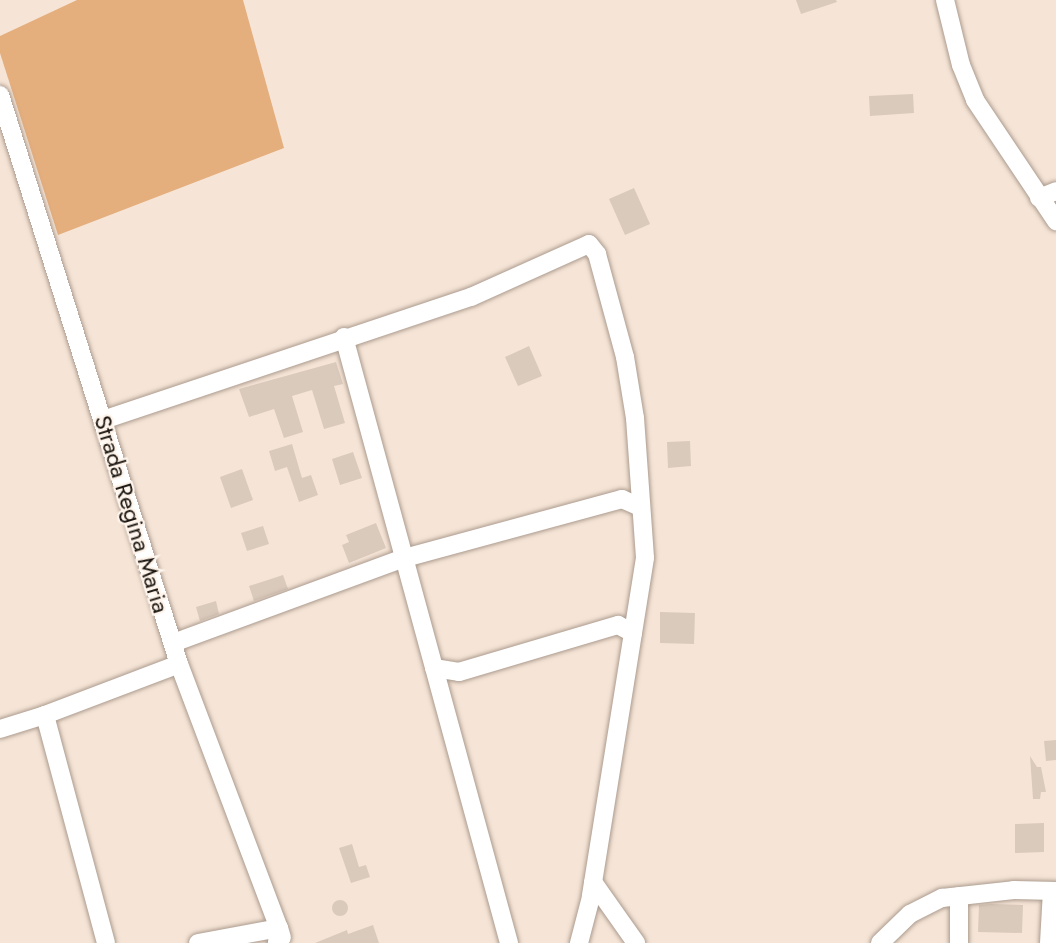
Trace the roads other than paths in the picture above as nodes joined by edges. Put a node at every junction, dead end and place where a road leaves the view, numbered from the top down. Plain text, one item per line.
1 (945, 0) edge
2 (0, 95) edge
3 (1056, 191) edge
4 (1039, 198) junction
5 (1056, 221) edge
6 (344, 337) junction
7 (103, 420) junction
8 (640, 507) junction
9 (401, 559) junction
10 (633, 633) junction
11 (173, 643) junction
12 (179, 664) junction
13 (434, 668) junction
14 (45, 715) junction
15 (0, 729) edge
16 (593, 882) junction
17 (1054, 891) edge
18 (959, 896) junction
19 (280, 938) edge
20 (106, 943) edge
21 (198, 943) edge
22 (509, 943) edge
23 (579, 943) edge
24 (636, 943) edge
25 (880, 943) edge
26 (959, 943) edge
27 (1048, 943) edge

1 - 4 street
2 - 7 street, Strada Regina Maria
3 - 4 street
4 - 5 street
6 - 7 street
6 - 8 street
6 - 9 street
7 - 11 street, Strada Regina Maria
8 - 9 street
8 - 10 street
9 - 11 street
9 - 13 street
10 - 13 street
10 - 16 street
11 - 12 street, Strada Regina Maria
12 - 14 street
12 - 19 street, Strada Regina Maria
13 - 22 street
14 - 15 street
14 - 20 street
16 - 23 street
16 - 24 street
17 - 18 street
17 - 27 street
18 - 25 street
18 - 26 street
19 - 21 street, Strada Regina Maria

